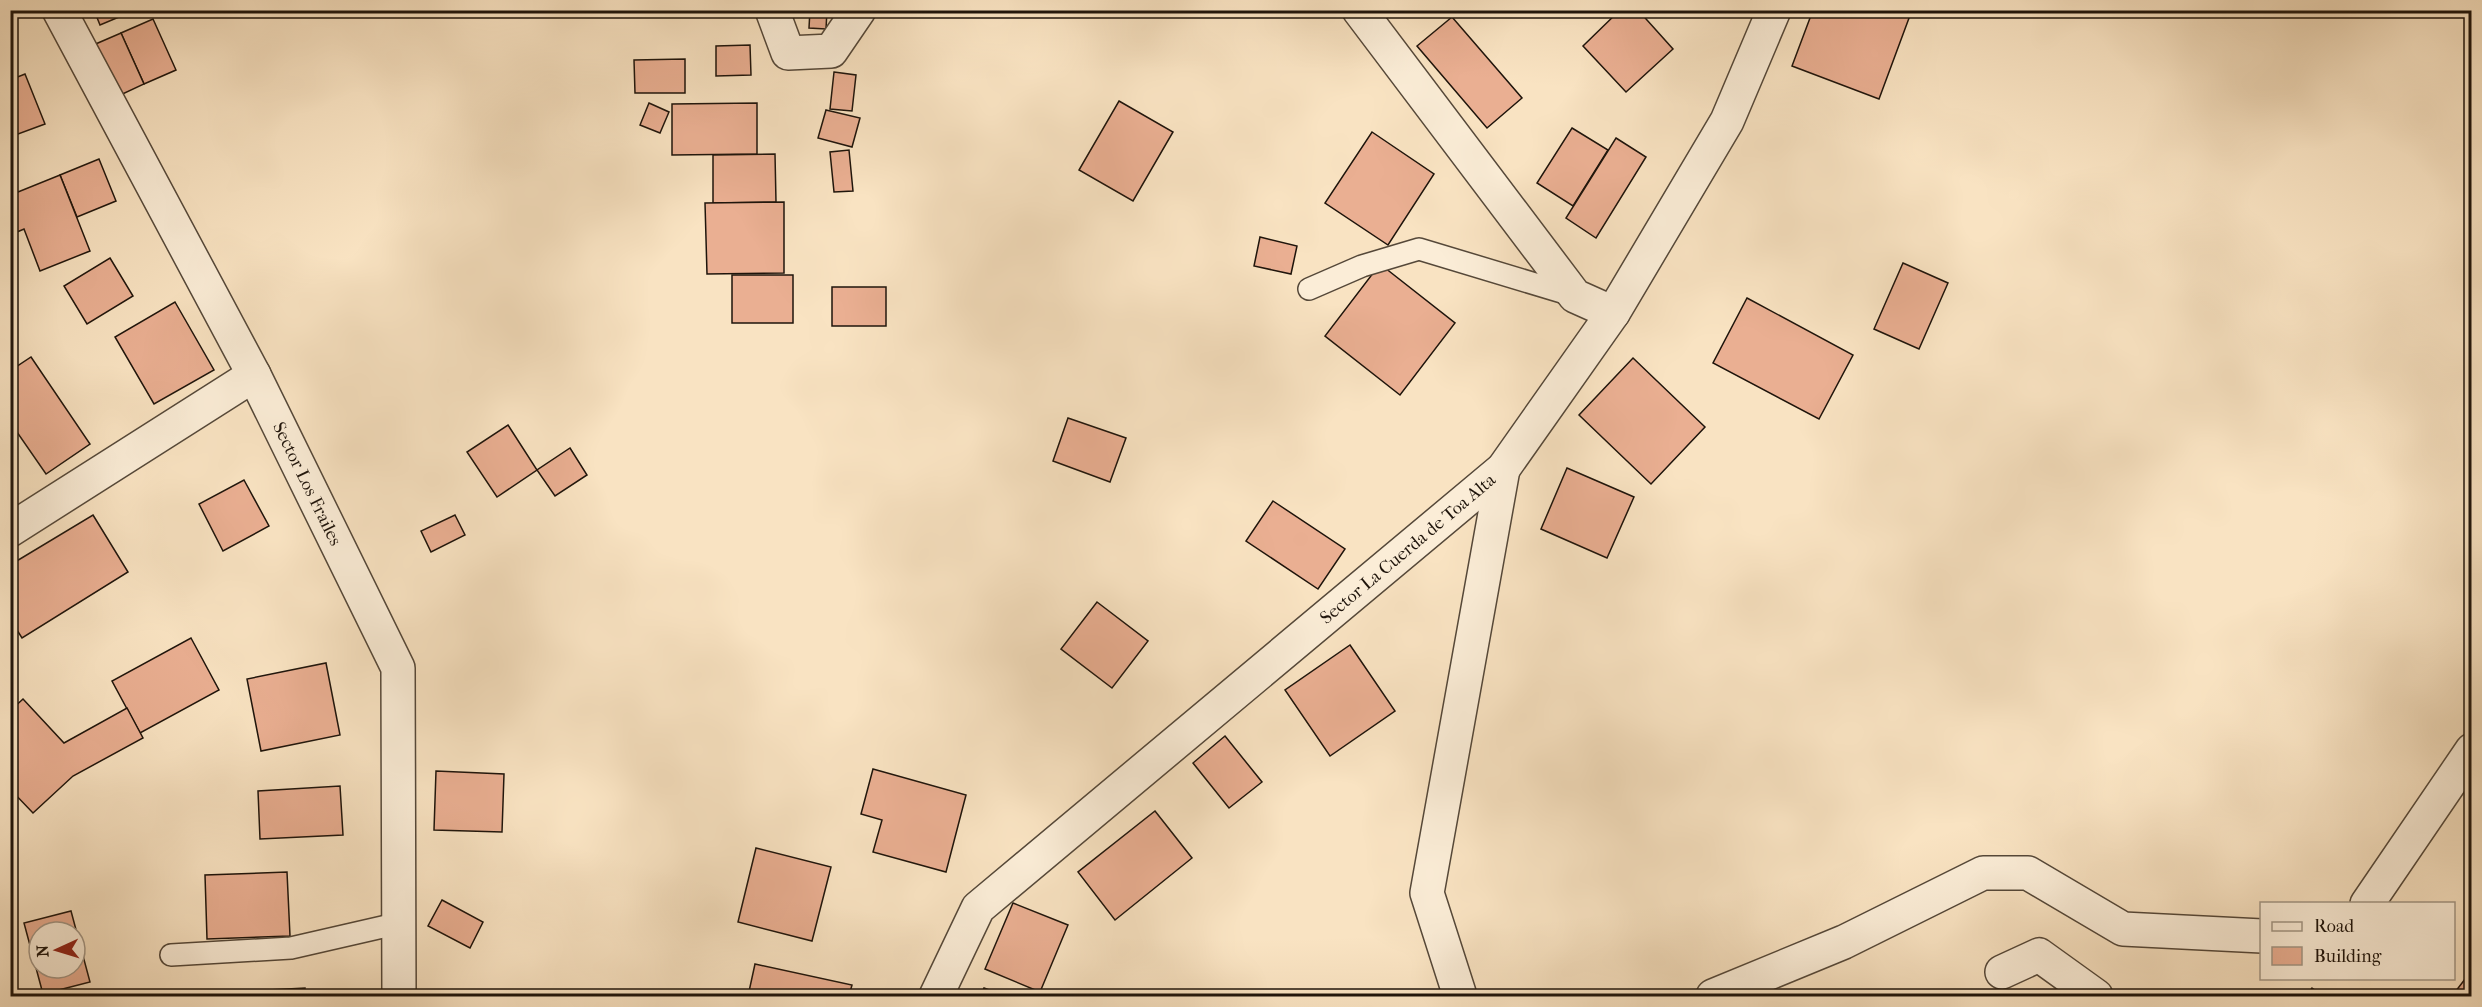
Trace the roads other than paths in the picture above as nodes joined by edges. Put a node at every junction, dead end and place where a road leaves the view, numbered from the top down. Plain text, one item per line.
1 (59, 10) edge
2 (772, 10) edge
3 (859, 10) edge
4 (1359, 10) edge
5 (1774, 10) edge
6 (1309, 289) dead end
7 (1575, 296) junction
8 (1613, 313) junction
9 (254, 375) junction
10 (1503, 469) junction
11 (10, 530) edge
12 (2472, 750) edge
13 (2368, 902) edge
14 (400, 923) junction
15 (2260, 936) edge
16 (171, 955) dead end
17 (2002, 972) dead end
18 (399, 996) edge
19 (936, 996) edge
20 (1460, 996) edge
21 (1713, 996) edge
22 (2096, 996) edge

1 - 9 street, Sector Los Frailes
2 - 3 street
4 - 7 street
5 - 8 street, Sector La Cuerda de Toa Alta
6 - 7 lane
7 - 8 street
8 - 10 street, Sector La Cuerda de Toa Alta
9 - 11 street
9 - 14 street, Sector Los Frailes
10 - 19 street, Sector La Cuerda de Toa Alta
10 - 20 street
12 - 13 street
14 - 16 lane
14 - 18 street, Sector Los Frailes
15 - 21 street
17 - 22 street

